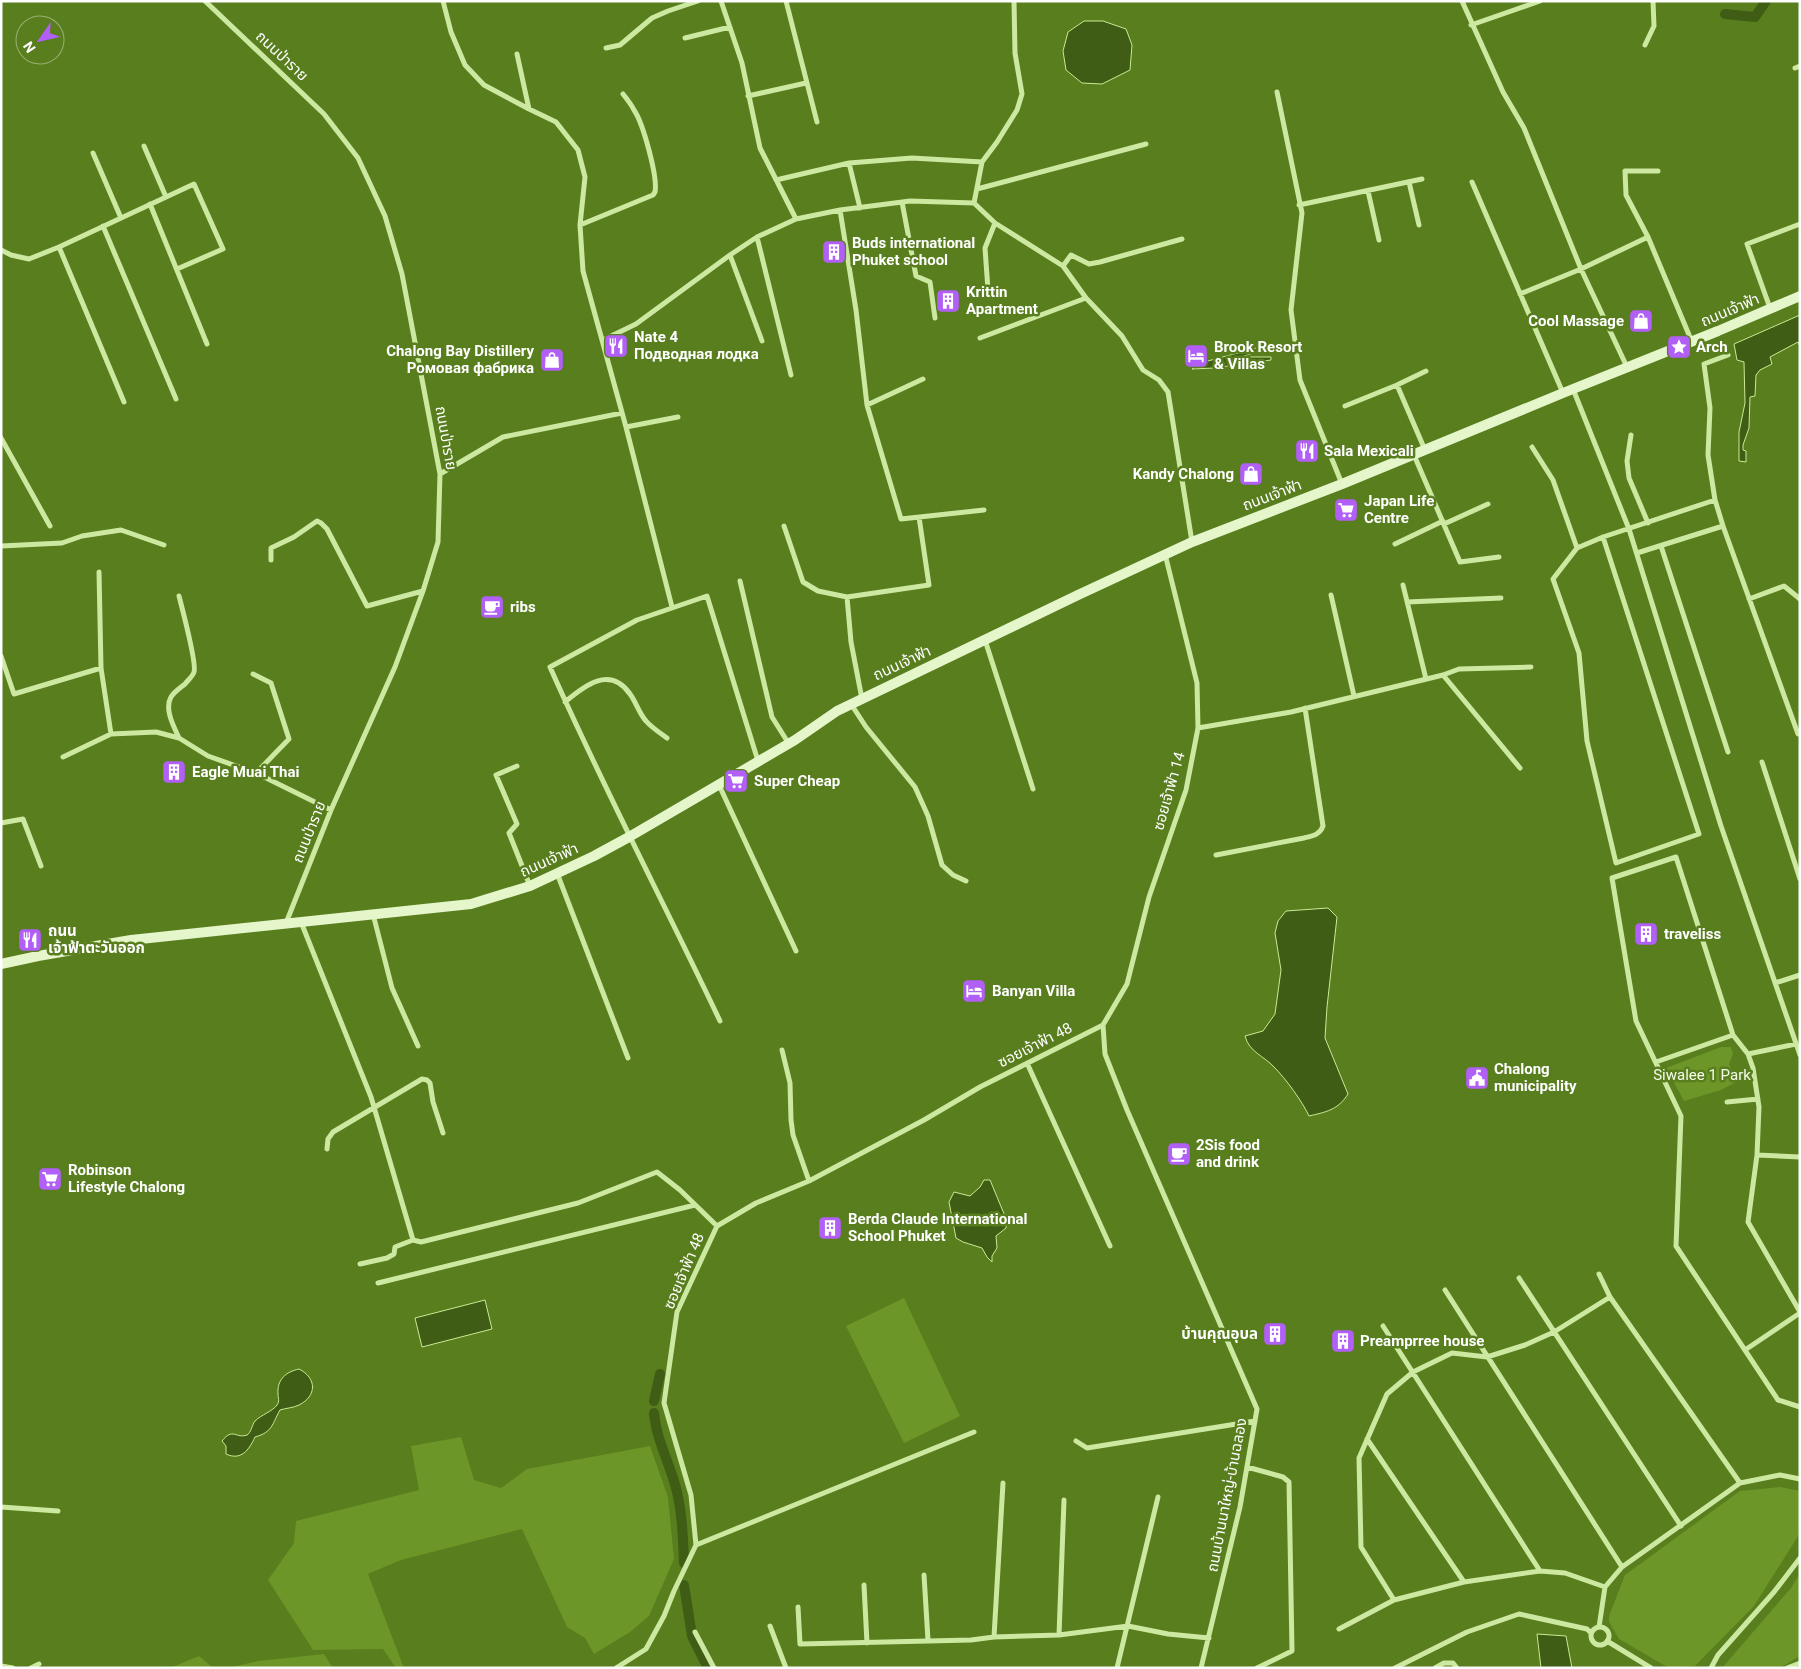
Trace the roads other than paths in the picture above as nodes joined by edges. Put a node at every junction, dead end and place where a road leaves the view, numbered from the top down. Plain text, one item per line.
1 (206, 1) edge
2 (443, 1) edge
3 (698, 1) edge
4 (722, 1) edge
5 (786, 1) edge
6 (1014, 1) edge
7 (1462, 1) edge
8 (1540, 1) edge
9 (1653, 1) edge
10 (1471, 25) junction
11 (730, 26) junction
12 (685, 38) dead end
13 (1645, 45) dead end
14 (606, 48) dead end
15 (517, 54) dead end
16 (806, 83) junction
17 (1277, 92) dead end
18 (623, 94) dead end
19 (748, 96) junction
20 (529, 109) junction
21 (817, 122) dead end
22 (1146, 144) dead end
23 (144, 146) dead end
24 (93, 153) dead end
25 (982, 162) junction
26 (849, 163) junction
27 (1658, 171) dead end
28 (1422, 179) dead end
29 (776, 180) junction
30 (1409, 182) junction
31 (1472, 182) dead end
32 (977, 189) junction
33 (1368, 191) junction
34 (166, 197) junction
35 (902, 202) junction
36 (974, 203) junction
37 (150, 204) junction
38 (1299, 205) junction
39 (860, 208) junction
40 (840, 210) junction
41 (121, 218) junction
42 (796, 219) junction
43 (995, 223) junction
44 (1800, 224) edge
45 (580, 225) junction
46 (1419, 225) dead end
47 (103, 226) junction
48 (757, 237) junction
49 (1648, 237) junction
50 (1182, 239) dead end
51 (1379, 240) dead end
52 (59, 247) junction
53 (1, 250) edge
54 (730, 255) junction
55 (1062, 266) junction
56 (176, 269) junction
57 (1581, 270) junction
58 (988, 290) dead end
59 (1520, 294) junction
60 (1800, 296) edge
61 (1086, 298) junction
62 (1771, 309) junction
63 (935, 318) dead end
64 (980, 338) dead end
65 (603, 340) junction
66 (762, 341) dead end
67 (1692, 342) junction
68 (208, 344) dead end
69 (1728, 355) dead end
70 (1627, 368) junction
71 (1426, 371) dead end
72 (791, 375) dead end
73 (923, 379) dead end
74 (1397, 385) junction
75 (1568, 391) junction
76 (176, 399) dead end
77 (124, 402) dead end
78 (867, 405) junction
79 (1345, 406) dead end
80 (622, 413) junction
81 (678, 417) dead end
82 (626, 427) junction
83 (1631, 435) dead end
84 (1, 438) edge
85 (1532, 447) dead end
86 (1425, 450) junction
87 (1414, 454) junction
88 (440, 474) junction
89 (1342, 484) junction
90 (1715, 500) junction
91 (1488, 504) dead end
92 (984, 510) dead end
93 (919, 517) junction
94 (1443, 522) junction
95 (1648, 522) junction
96 (50, 526) dead end
97 (784, 526) dead end
98 (1723, 526) junction
99 (1629, 529) junction
100 (1603, 537) junction
101 (1192, 542) junction
102 (1395, 544) dead end
103 (164, 545) dead end
104 (1, 546) edge
105 (1661, 546) junction
106 (1576, 548) junction
107 (1636, 553) junction
108 (1164, 554) junction
109 (1499, 557) dead end
110 (271, 560) dead end
111 (99, 572) dead end
112 (740, 581) dead end
113 (1402, 586) dead end
114 (423, 591) junction
115 (1331, 595) dead end
116 (179, 596) dead end
117 (847, 597) junction
118 (1501, 598) dead end
119 (1749, 599) junction
120 (1800, 599) edge
121 (1407, 602) junction
122 (672, 607) junction
123 (985, 640) junction
124 (1, 656) edge
125 (1531, 666) dead end
126 (101, 668) junction
127 (253, 674) dead end
128 (1443, 675) junction
129 (1426, 679) junction
130 (1354, 696) junction
131 (862, 699) junction
132 (565, 702) junction
133 (851, 704) junction
134 (1305, 708) junction
135 (1198, 728) junction
136 (112, 734) junction
137 (1798, 734) dead end
138 (179, 738) junction
139 (667, 738) dead end
140 (789, 744) junction
141 (1728, 752) dead end
142 (63, 757) dead end
143 (758, 761) junction
144 (1762, 762) dead end
145 (517, 766) dead end
146 (1520, 768) dead end
147 (256, 773) junction
148 (719, 785) junction
149 (1033, 789) dead end
150 (332, 810) junction
151 (1, 823) edge
152 (629, 837) junction
153 (1216, 855) dead end
154 (41, 866) dead end
155 (557, 874) junction
156 (1800, 879) edge
157 (966, 881) dead end
158 (530, 886) junction
159 (373, 914) junction
160 (301, 921) junction
161 (286, 923) junction
162 (796, 951) dead end
163 (1, 964) edge
164 (1800, 975) edge
165 (1775, 983) junction
166 (720, 1021) dead end
167 (1103, 1026) junction
168 (1733, 1035) junction
169 (1796, 1044) junction
170 (418, 1046) dead end
171 (782, 1050) dead end
172 (1748, 1054) junction
173 (1800, 1055) edge
174 (628, 1058) dead end
175 (1656, 1062) junction
176 (1027, 1063) junction
177 (1758, 1099) junction
178 (1727, 1102) dead end
179 (374, 1107) junction
180 (443, 1132) dead end
181 (326, 1149) dead end
182 (1757, 1155) junction
183 (1800, 1157) edge
184 (809, 1181) junction
185 (695, 1205) junction
186 (717, 1226) junction
187 (413, 1240) junction
188 (1110, 1246) dead end
189 (360, 1264) dead end
190 (1599, 1274) dead end
191 (1520, 1278) dead end
192 (378, 1284) dead end
193 (1445, 1290) dead end
194 (1610, 1297) junction
195 (1800, 1313) edge
196 (1382, 1326) dead end
197 (1554, 1332) junction
198 (1745, 1350) junction
199 (1487, 1357) junction
200 (1413, 1372) junction
201 (1800, 1407) edge
202 (1255, 1421) junction
203 (974, 1432) dead end
204 (1367, 1439) junction
205 (1076, 1441) dead end
206 (1247, 1466) junction
207 (1800, 1479) edge
208 (1003, 1483) dead end
209 (1740, 1483) junction
210 (1158, 1497) dead end
211 (1064, 1500) dead end
212 (1, 1507) edge
213 (58, 1511) dead end
214 (1681, 1526) junction
215 (696, 1544) junction
216 (1800, 1558) edge
217 (1622, 1567) junction
218 (1540, 1571) junction
219 (924, 1575) dead end
220 (1464, 1582) junction
221 (864, 1585) dead end
222 (1605, 1587) junction
223 (1394, 1600) junction
224 (798, 1607) dead end
225 (770, 1626) dead end
226 (1128, 1626) junction
227 (1599, 1627) junction
228 (1340, 1630) dead end
229 (695, 1632) dead end
230 (1592, 1633) junction
231 (1059, 1636) junction
232 (994, 1637) junction
233 (1209, 1638) junction
234 (928, 1640) junction
235 (1607, 1641) junction
236 (867, 1643) junction
237 (1800, 1663) edge
238 (39, 1664) dead end
239 (1, 1666) edge
240 (12, 1668) edge
241 (31, 1668) edge
242 (616, 1668) edge
243 (714, 1668) edge
244 (786, 1668) edge
245 (1118, 1668) edge
246 (1201, 1668) edge
247 (1257, 1668) edge
248 (1395, 1668) edge
249 (1434, 1668) edge
250 (1457, 1668) edge
251 (1651, 1668) edge
252 (1711, 1668) edge
253 (1787, 1668) edge

1 - 88 street, ถนนป่าราย
2 - 20 street
3 - 14 street
4 - 11 street
5 - 16 street
6 - 25 street
7 - 10 street
8 - 10 street
9 - 13 street
10 - 57 street
11 - 12 street
11 - 19 street
15 - 20 street
16 - 19 street
16 - 21 street
17 - 38 street
18 - 45 street
19 - 29 street
20 - 45 street
22 - 32 street
23 - 34 street
24 - 41 street
25 - 26 street
25 - 32 street
26 - 29 street
26 - 39 street
27 - 49 street
28 - 30 street
29 - 42 street
30 - 33 street
30 - 46 street
31 - 59 street
32 - 36 street
33 - 38 street
33 - 51 street
34 - 37 street
34 - 56 street
35 - 36 street
35 - 39 street
35 - 63 street
36 - 43 street
37 - 41 street
37 - 56 street
38 - 89 street
39 - 40 street
40 - 42 street
40 - 78 street
41 - 47 street
42 - 48 street
43 - 55 street
43 - 58 street
44 - 62 street
45 - 65 street
47 - 52 street
47 - 76 street
48 - 54 street
48 - 72 street
49 - 57 street
49 - 67 street
50 - 55 street
52 - 53 street
52 - 77 street
54 - 65 street
54 - 66 street
55 - 61 street
56 - 68 street
57 - 59 street
57 - 70 street
59 - 75 street
60 - 62 main road, ถนนเจ้าฟ้า
61 - 64 street
61 - 101 street
62 - 67 main road, ถนนเจ้าฟ้า
65 - 80 street
67 - 70 main road, ถนนเจ้าฟ้า
69 - 90 street
70 - 75 main road, ถนนเจ้าฟ้า
71 - 74 street
73 - 78 street
74 - 79 street
74 - 86 street
75 - 86 main road, ถนนเจ้าฟ้า
75 - 99 street
78 - 93 street
80 - 82 street
80 - 88 street
81 - 82 street
82 - 122 street
83 - 95 street
84 - 96 street
85 - 106 street
86 - 87 main road, ถนนเจ้าฟ้า
87 - 89 main road, ถนนเจ้าฟ้า
87 - 94 street
88 - 114 street, ถนนป่าราย
89 - 101 main road, ถนนเจ้าฟ้า
90 - 95 street
90 - 98 street
91 - 94 street
92 - 93 street
93 - 117 street
94 - 102 street
94 - 109 street
95 - 99 street
97 - 117 street
98 - 105 street
98 - 119 street
99 - 100 street
99 - 107 street
100 - 106 street
100 - 106 street
101 - 108 main road, ถนนเจ้าฟ้า
103 - 104 street
105 - 107 street
105 - 141 street
107 - 165 street
108 - 123 main road, ถนนเจ้าฟ้า
108 - 135 street, ซอยเจ้าฟ้า 14
110 - 114 street
111 - 126 street
112 - 140 street
113 - 121 street
114 - 150 street, ถนนป่าราย
115 - 130 street
116 - 138 street
117 - 131 street
118 - 121 street
119 - 120 street
119 - 137 street
121 - 129 street
122 - 132 street
122 - 143 street
123 - 131 main road, ถนนเจ้าฟ้า
123 - 149 street
124 - 126 street
125 - 128 street
126 - 136 street
127 - 147 street
128 - 129 street
128 - 146 street
129 - 130 street
130 - 134 street
131 - 133 main road, ถนนเจ้าฟ้า
132 - 139 street
132 - 152 street
133 - 140 main road, ถนนเจ้าฟ้า
133 - 157 street
134 - 135 street
134 - 153 street
135 - 167 street, ซอยเจ้าฟ้า 14
136 - 138 street
136 - 142 street
138 - 147 street
140 - 143 main road, ถนนเจ้าฟ้า
143 - 148 main road, ถนนเจ้าฟ้า
144 - 156 street
145 - 158 street
147 - 150 street
148 - 152 main road, ถนนเจ้าฟ้า
148 - 162 street
150 - 161 street, ถนนป่าราย
151 - 154 street
152 - 155 main road, ถนนเจ้าฟ้า
152 - 166 street
155 - 158 main road, ถนนเจ้าฟ้า
155 - 174 street
158 - 159 main road, ถนนเจ้าฟ้า
159 - 160 main road, ถนนเจ้าฟ้า
159 - 170 street
160 - 161 main road, ถนนเจ้าฟ้า
160 - 179 street
161 - 163 main road, ถนนเจ้าฟ้า
164 - 165 street
165 - 169 street
167 - 176 street, ซอยเจ้าฟ้า 48
167 - 202 street, ถนนบ้านนาใหญ่-บ้านฉลอง
168 - 172 street
168 - 175 street
168 - 175 street
169 - 172 street
169 - 173 street
171 - 184 street
172 - 177 street
175 - 198 street
176 - 184 street, ซอยเจ้าฟ้า 48
176 - 188 street
177 - 178 street
177 - 182 street
179 - 180 street
179 - 181 street
179 - 187 street
182 - 183 street
182 - 195 street
184 - 186 street, ซอยเจ้าฟ้า 48
185 - 186 street
185 - 187 street
185 - 192 street
186 - 215 street, ซอยเจ้าฟ้า 48
187 - 189 street
190 - 194 street
191 - 197 street
193 - 199 street
194 - 197 street
194 - 209 street
195 - 198 street
196 - 200 street
197 - 199 street
197 - 214 street
198 - 201 street
199 - 200 street
199 - 217 street
200 - 204 street
200 - 218 street
202 - 205 street
202 - 206 street, ถนนบ้านนาใหญ่-บ้านฉลอง
203 - 215 street
204 - 220 street
204 - 223 street
206 - 233 street, ถนนบ้านนาใหญ่-บ้านฉลอง
206 - 247 street
207 - 209 street
208 - 232 street
209 - 214 street
210 - 226 street
211 - 231 street
212 - 213 street
214 - 217 street
215 - 242 street
216 - 252 street
217 - 222 street
218 - 220 street
218 - 222 street
219 - 234 street
220 - 223 street
221 - 236 street
222 - 227 street
223 - 228 street
224 - 236 street
225 - 244 street
226 - 231 street
226 - 233 street
226 - 245 street
227 - 230 street
227 - 235 street
229 - 243 street
230 - 235 street
230 - 248 street
231 - 232 street
232 - 234 street
233 - 246 street, ถนนบ้านนาใหญ่-บ้านฉลอง
234 - 236 street
235 - 251 street
237 - 253 street
238 - 241 street
239 - 240 street
249 - 250 street

